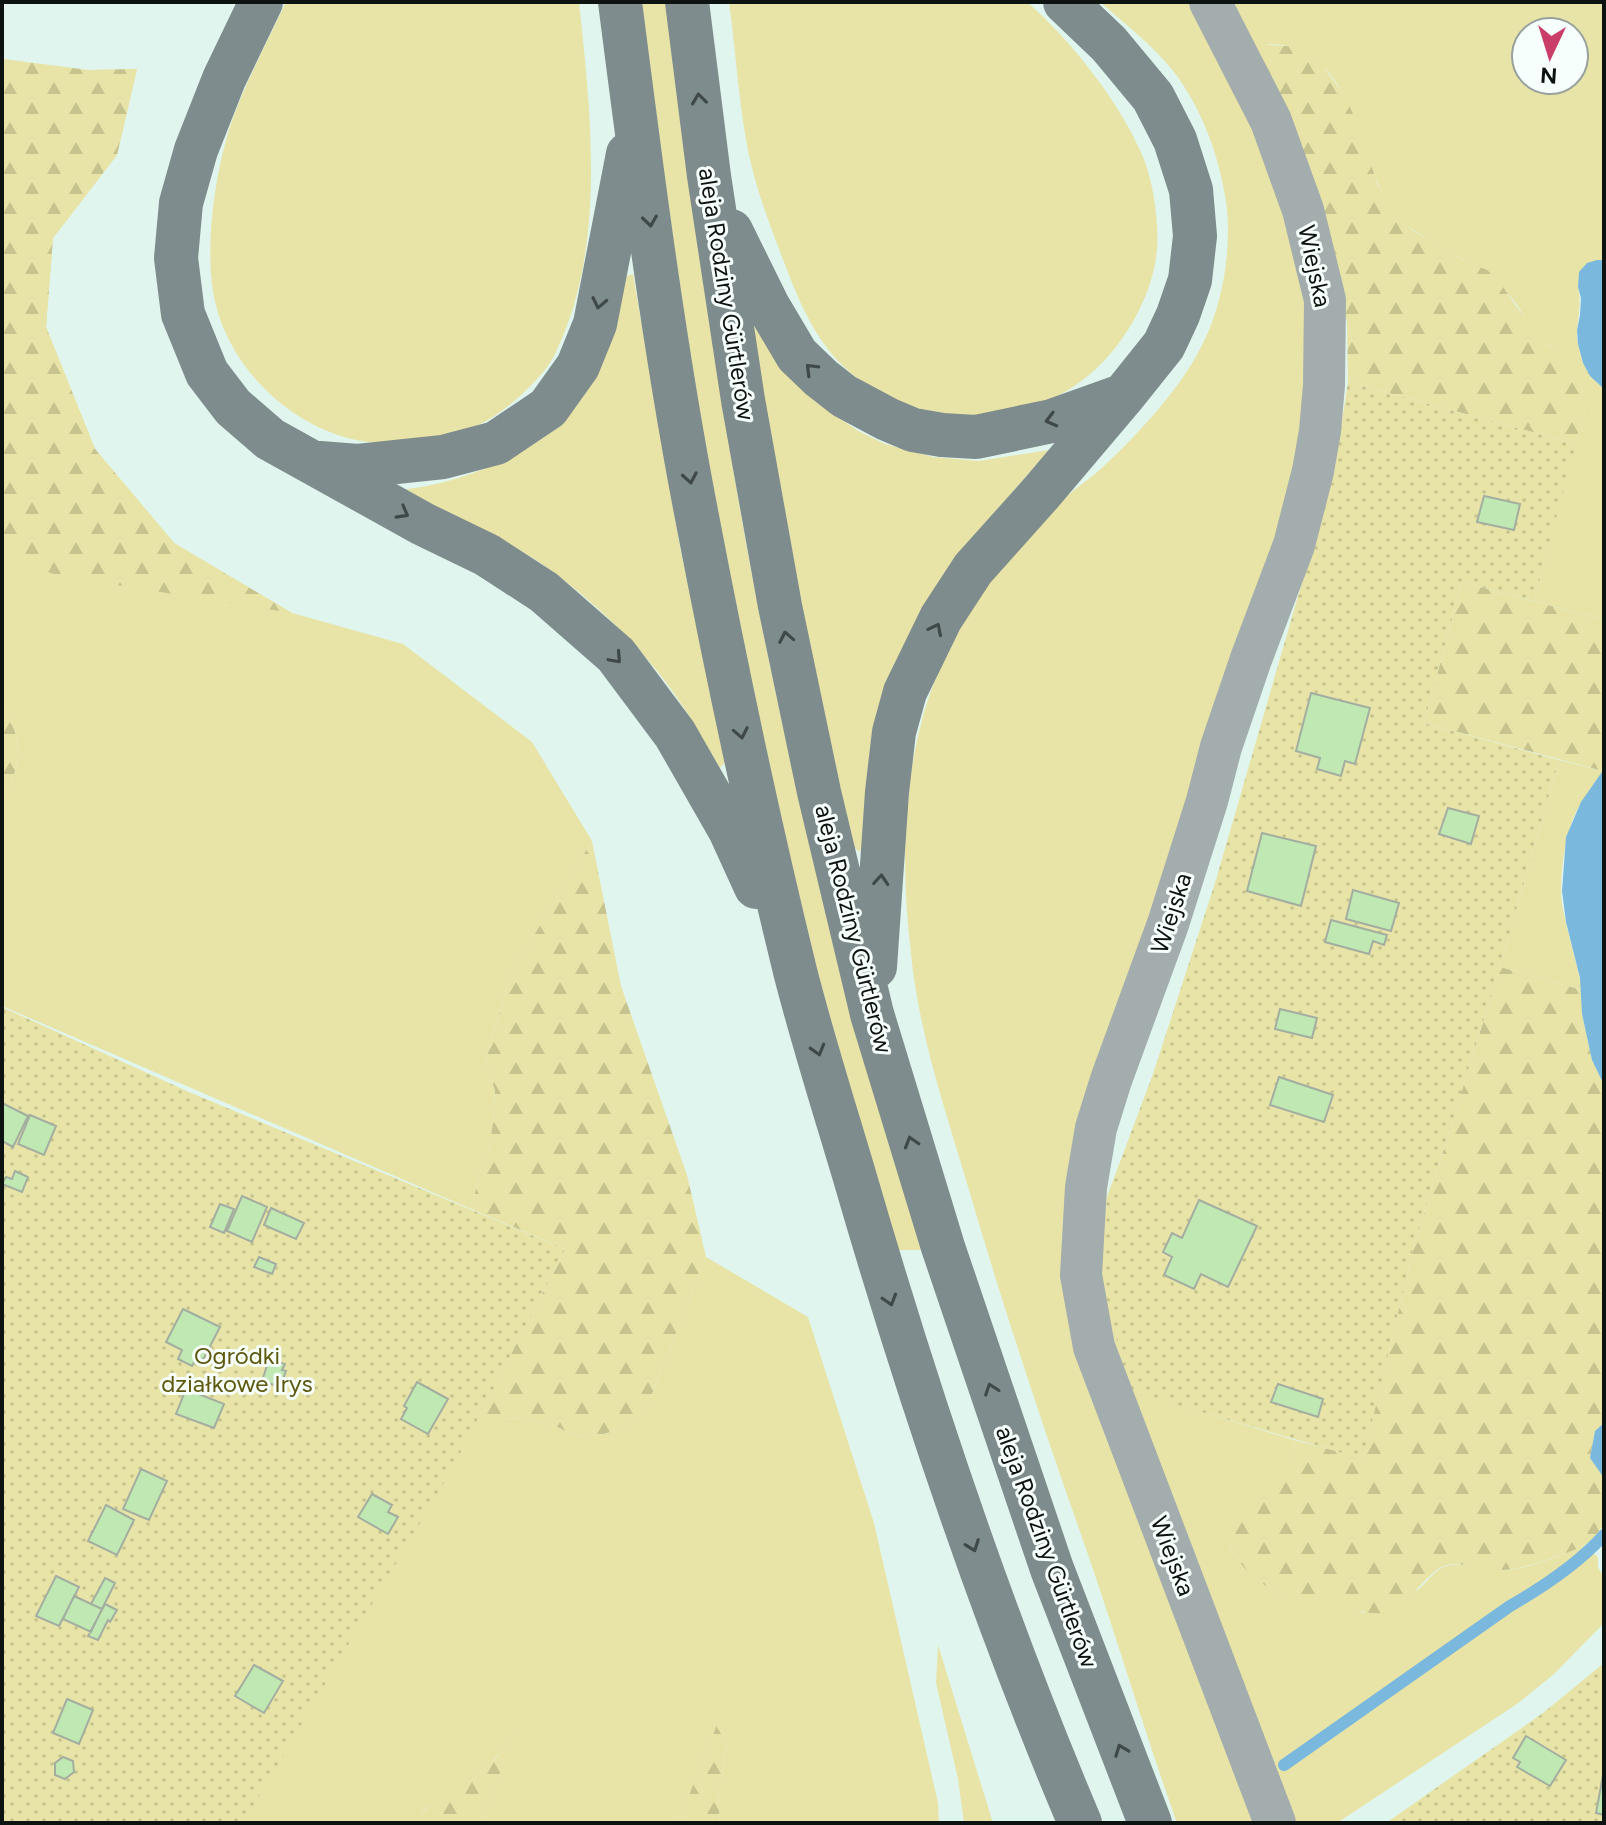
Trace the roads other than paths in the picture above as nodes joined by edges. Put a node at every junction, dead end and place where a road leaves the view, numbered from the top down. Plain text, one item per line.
1 (261, 2) edge
2 (620, 2) edge
3 (687, 2) edge
4 (1065, 2) edge
5 (1210, 2) edge
6 (635, 117) junction
7 (709, 176) junction
8 (1124, 395) junction
9 (310, 462) junction
10 (796, 975) junction
11 (872, 1014) junction
12 (1080, 1823) edge
13 (1150, 1823) edge
14 (1275, 1823) edge

1 - 9 main road
2 - 6 main road
7 -> 3 main road, aleja Rodziny Gürtlerów
4 - 8 main road
5 - 14 street, Wiejska
6 -> 9 main road
6 -> 10 main road
8 -> 7 main road
11 -> 7 main road, aleja Rodziny Gürtlerów
11 -> 8 main road
9 -> 10 main road
10 -> 12 main road
13 -> 11 main road, aleja Rodziny Gürtlerów

